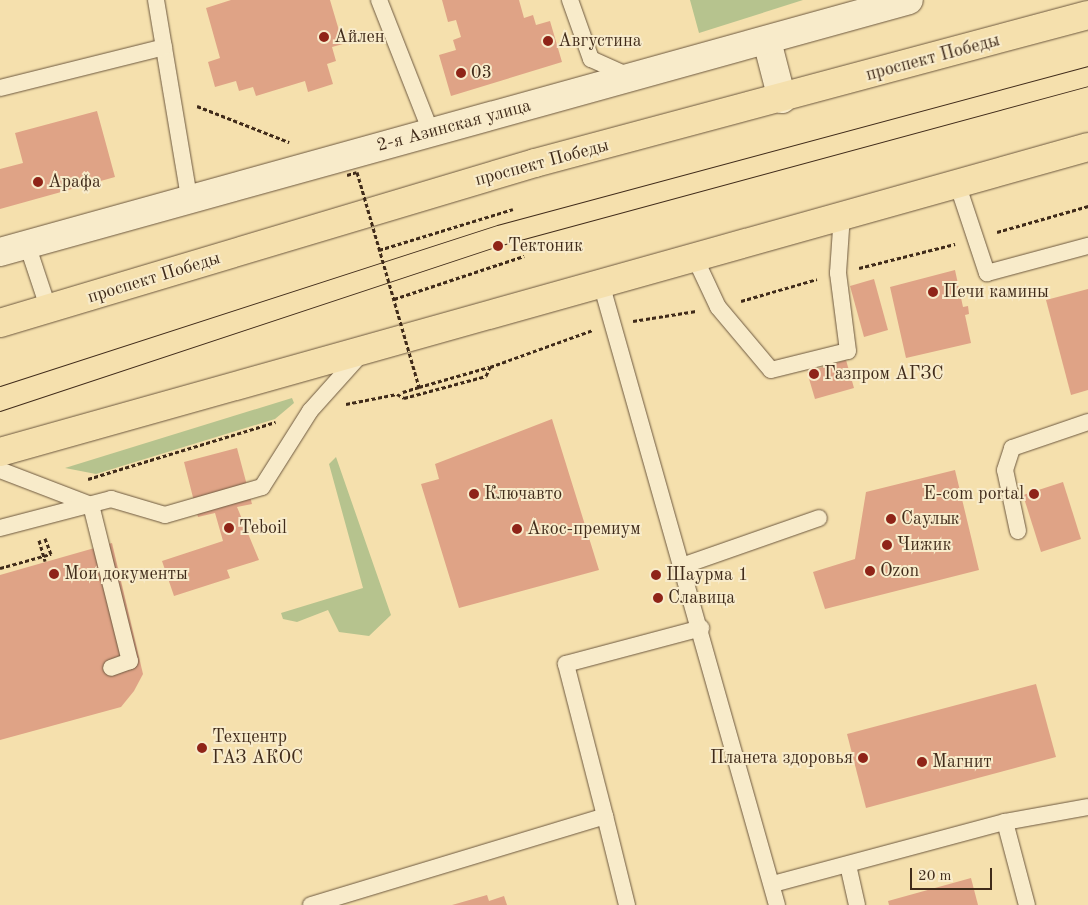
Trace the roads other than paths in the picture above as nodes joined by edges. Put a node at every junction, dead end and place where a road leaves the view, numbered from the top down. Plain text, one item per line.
1 (156, 0) edge
2 (379, 0) edge
3 (570, 0) edge
4 (900, 1) edge
5 (1088, 15) edge
6 (767, 41) junction
7 (164, 47) junction
8 (633, 78) junction
9 (0, 88) edge
10 (782, 100) junction
11 (431, 132) junction
12 (1088, 147) edge
13 (958, 186) junction
14 (189, 198) junction
15 (842, 215) junction
16 (27, 244) junction
17 (1088, 246) edge
18 (0, 252) edge
19 (695, 258) junction
20 (601, 283) junction
21 (49, 310) junction
22 (0, 324) edge
23 (365, 349) junction
24 (1088, 422) edge
25 (0, 452) edge
26 (0, 470) edge
27 (90, 505) junction
28 (819, 518) dead end
29 (0, 528) edge
30 (1018, 531) dead end
31 (682, 566) junction
32 (701, 628) junction
33 (111, 668) dead end
34 (1088, 807) edge
35 (605, 816) junction
36 (1005, 822) junction
37 (848, 865) junction
38 (773, 884) junction
39 (311, 905) edge
40 (627, 905) edge
41 (777, 905) edge
42 (857, 905) edge
43 (1027, 905) edge

1 - 7 lane
2 - 11 lane
3 - 8 lane
4 - 6 street, 2-я Азинская улица
5 - 10 main road, проспект Победы
6 - 8 street, 2-я Азинская улица
6 - 10 street
7 - 9 lane
7 - 14 lane
8 - 11 street, 2-я Азинская улица
10 - 21 main road, проспект Победы
11 - 14 street, 2-я Азинская улица
12 - 13 main road
13 - 15 main road
13 - 17 lane
14 - 16 street, 2-я Азинская улица
15 - 19 main road
15 - 19 lane
16 - 18 street, 2-я Азинская улица
16 - 21 lane
19 - 20 main road
20 - 23 main road
20 - 31 lane
21 - 22 main road, проспект Победы
23 - 25 main road
23 - 27 lane
24 - 30 lane
26 - 27 lane
27 - 29 lane
27 - 33 lane
28 - 31 lane
31 - 32 lane
32 - 35 lane
32 - 38 lane
34 - 36 lane
35 - 39 lane
35 - 40 lane
36 - 37 lane
36 - 43 lane
37 - 38 lane
37 - 42 lane
38 - 41 lane

